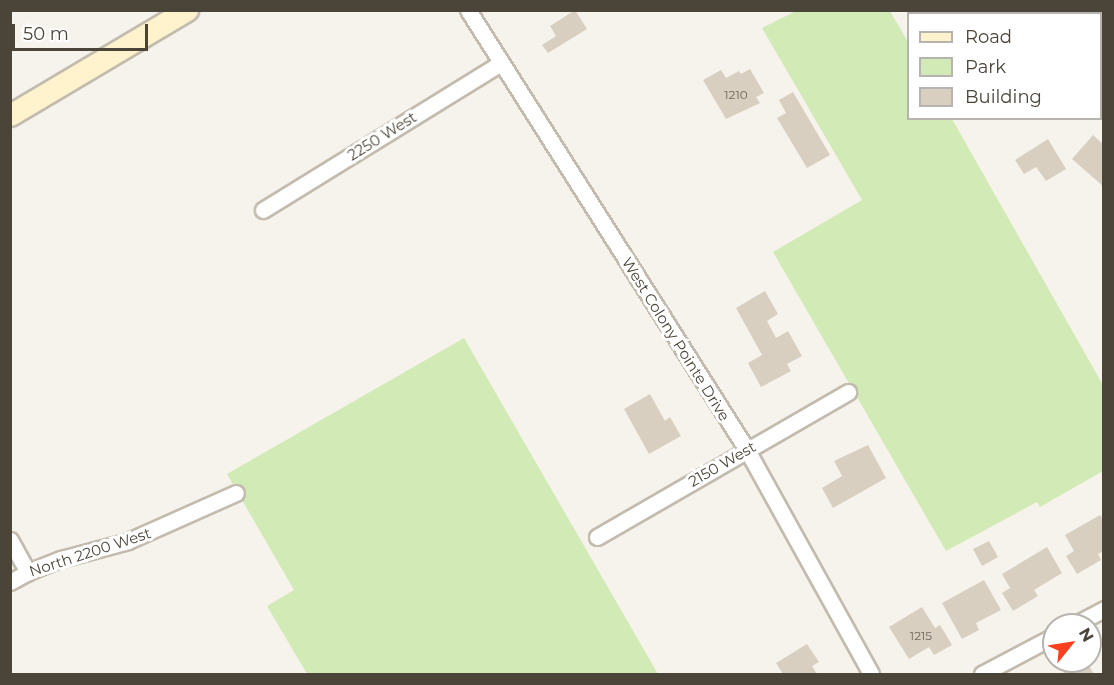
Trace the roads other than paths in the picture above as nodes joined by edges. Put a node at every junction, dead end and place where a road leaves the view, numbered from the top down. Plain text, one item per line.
1 (187, 10) edge
2 (468, 10) edge
3 (501, 63) junction
4 (10, 115) edge
5 (263, 210) dead end
6 (848, 392) dead end
7 (747, 450) junction
8 (236, 493) dead end
9 (597, 537) dead end
10 (10, 540) edge
11 (28, 572) junction
12 (10, 582) edge
13 (1042, 642) edge
14 (871, 675) edge
15 (982, 675) edge

1 - 4 main road
2 - 3 street, West Colony Pointe Drive
3 - 5 street, 2250 West
3 - 7 street, West Colony Pointe Drive
6 - 7 street, 2150 West
7 - 9 street, 2150 West
7 - 14 street, West Colony Pointe Drive
8 - 11 street, North 2200 West
10 - 11 street
11 - 12 street, North 2200 West
13 - 15 street

